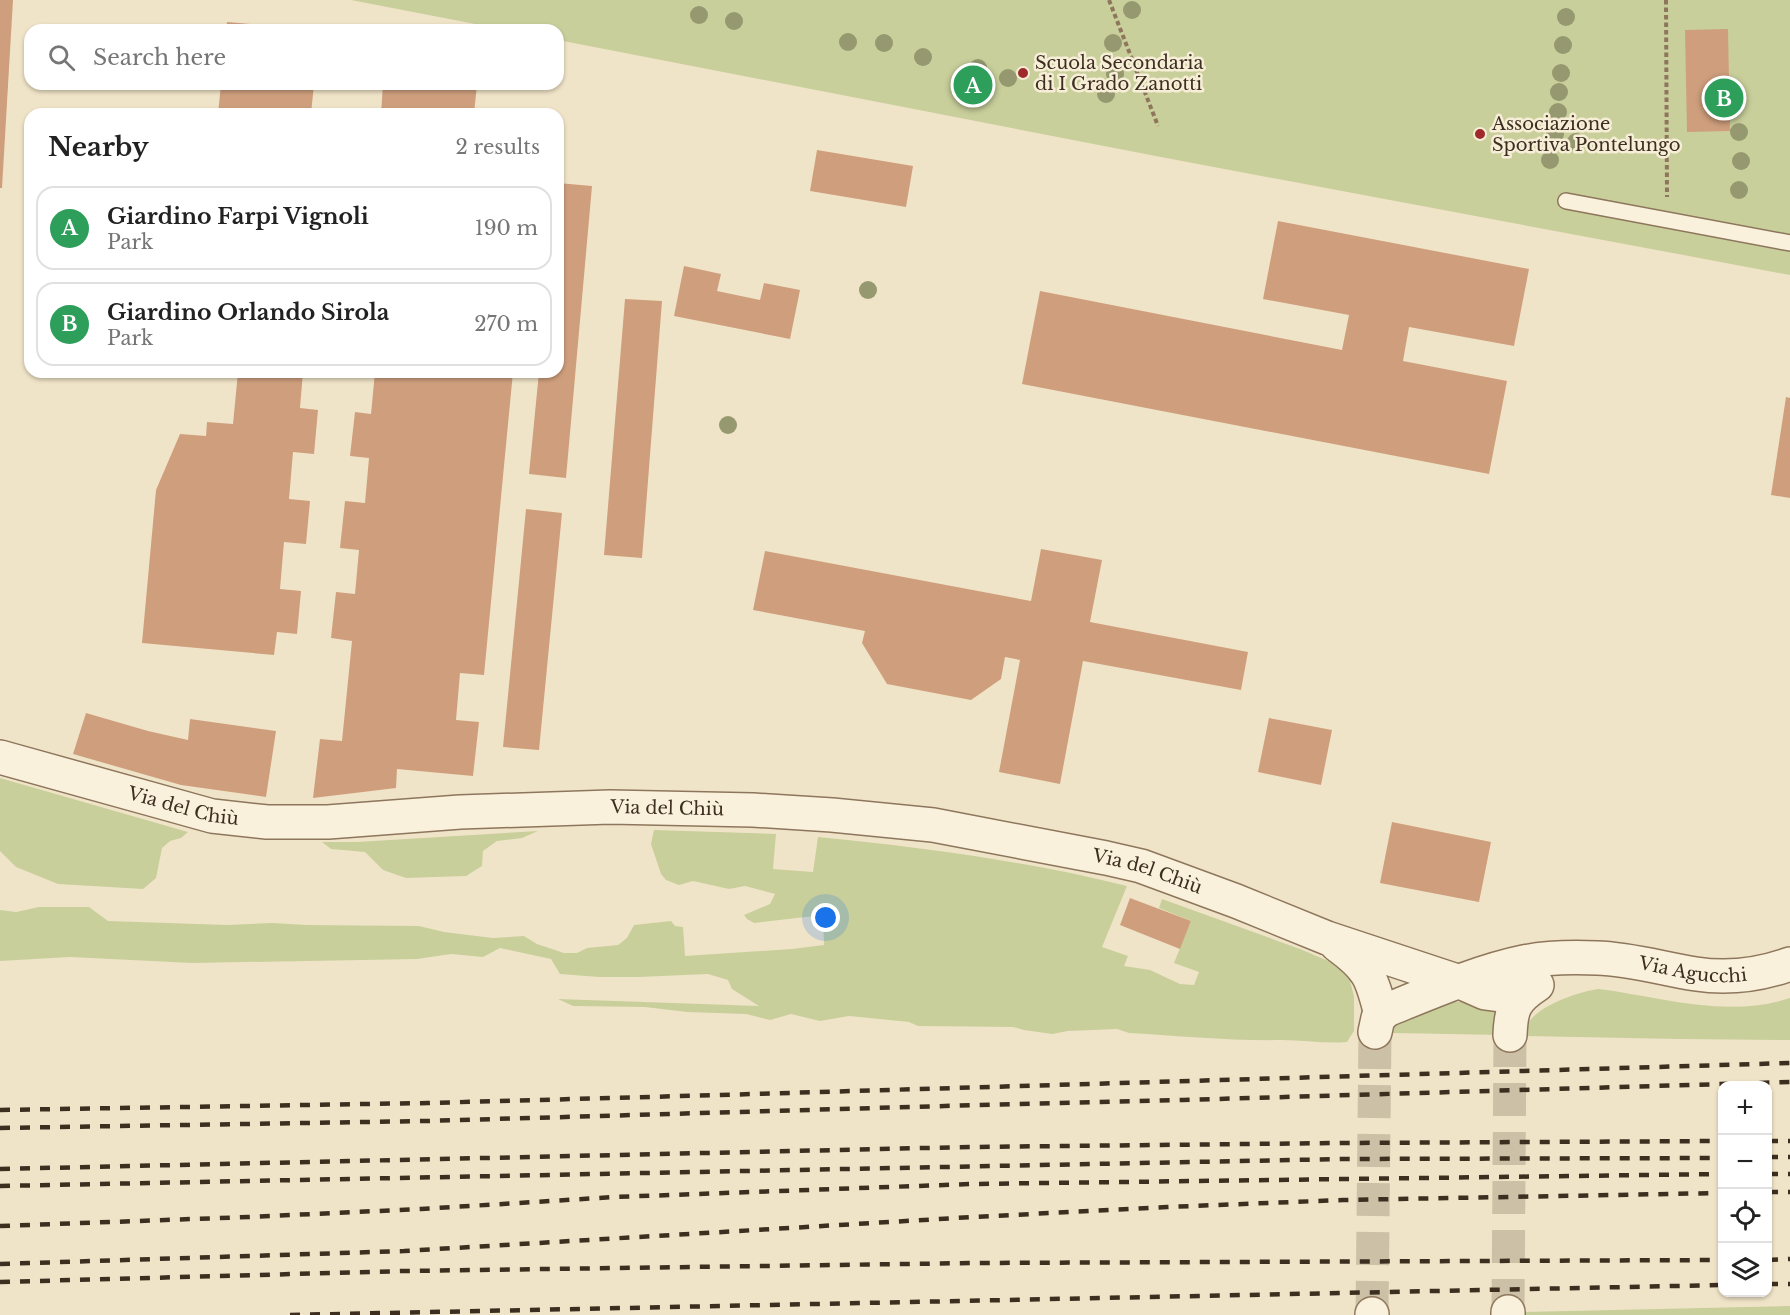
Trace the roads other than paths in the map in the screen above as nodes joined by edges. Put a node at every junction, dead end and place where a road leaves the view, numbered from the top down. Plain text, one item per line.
1 (1566, 201) dead end
2 (1790, 243) edge
3 (0, 757) edge
4 (1327, 938) junction
5 (1595, 958) junction
6 (1790, 964) edge
7 (1460, 982) junction
8 (1523, 994) junction
9 (1378, 1023) joint
10 (1510, 1035) tunnel mouth

1 - 2 lane
3 - 4 street, Via del Chiù
4 - 7 street, Via del Chiù
4 - 9 street, Via del Chiù
5 - 6 street, Via Agucchi
5 - 7 street, Via Agucchi
5 - 8 street
7 - 8 street
7 - 9 street, Via Agucchi
8 - 10 street

